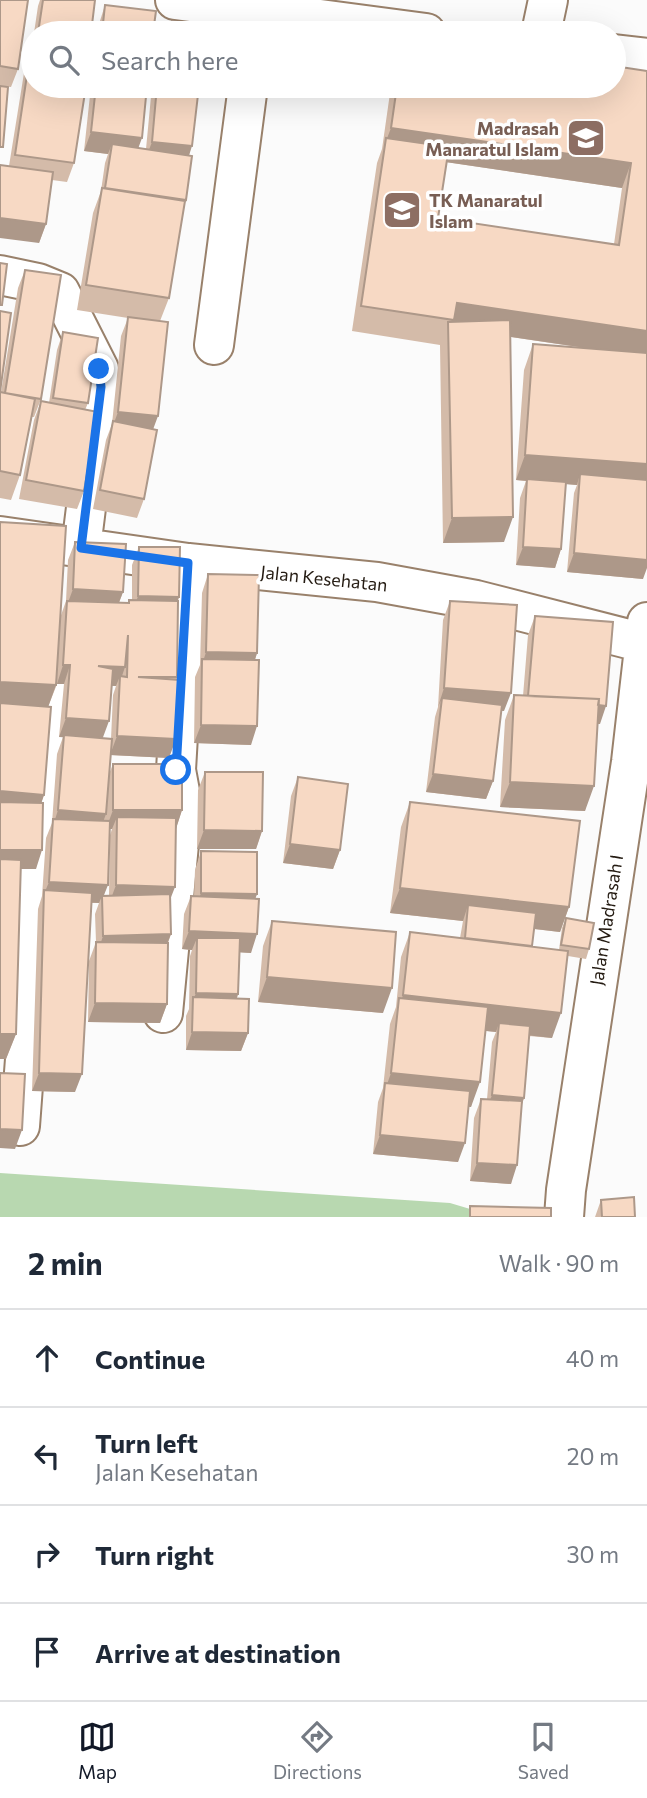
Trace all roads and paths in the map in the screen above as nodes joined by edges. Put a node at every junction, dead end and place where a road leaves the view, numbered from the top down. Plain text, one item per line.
1 (548, 0) edge
2 (198, 2) edge
3 (250, 21) edge
4 (544, 21) edge
5 (626, 55) edge
6 (647, 58) edge
7 (246, 98) edge
8 (0, 275) edge
9 (214, 345) dead end
10 (0, 536) edge
11 (68, 555) junction
12 (188, 563) junction
13 (58, 615) edge
14 (644, 656) edge
15 (163, 1013) edge
16 (20, 1130) edge
17 (564, 1217) edge

1 - 4 street
2 - 3 street
5 - 6 street
7 - 9 street
8 - 11 street
10 - 11 street, Jalan Kesehatan
11 - 12 street, Jalan Kesehatan
12 - 14 street, Jalan Kesehatan
12 - 15 street
13 - 16 street
14 - 17 street, Jalan Madrasah I

